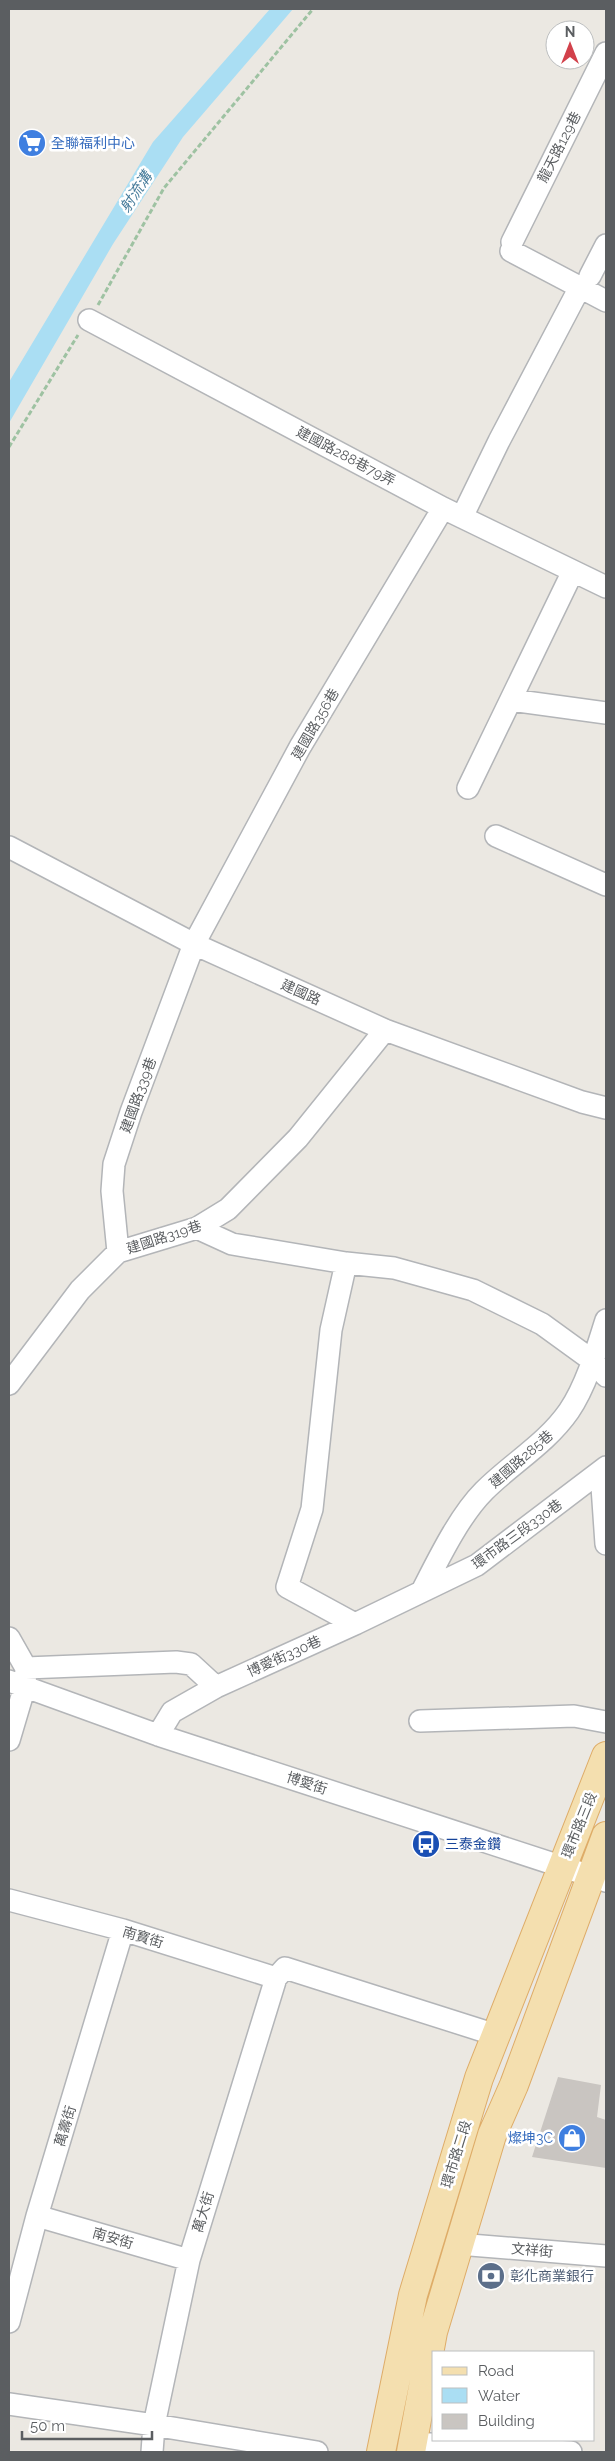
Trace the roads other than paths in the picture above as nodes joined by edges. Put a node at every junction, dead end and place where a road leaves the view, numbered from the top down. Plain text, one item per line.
1 (606, 53) edge
2 (606, 245) edge
3 (585, 282) junction
4 (606, 301) edge
5 (89, 320) road end
6 (443, 508) junction
7 (462, 517) junction
8 (573, 571) junction
9 (606, 587) edge
10 (511, 700) junction
11 (606, 713) edge
12 (468, 788) dead end
13 (496, 836) dead end
14 (9, 847) edge
15 (606, 885) edge
16 (194, 944) junction
17 (385, 1030) junction
18 (606, 1108) edge
19 (197, 1228) junction
20 (118, 1252) junction
21 (346, 1263) junction
22 (606, 1320) edge
23 (599, 1368) edge
24 (9, 1384) edge
25 (603, 1470) edge
26 (606, 1544) edge
27 (422, 1591) junction
28 (355, 1624) junction
29 (9, 1638) edge
30 (20, 1679) edge
31 (216, 1687) junction
32 (420, 1721) dead end
33 (606, 1722) edge
34 (158, 1735) junction
35 (9, 1740) edge
36 (606, 1756) edge
37 (606, 1836) edge
38 (562, 1866) junction
39 (599, 1879) edge
40 (9, 1900) edge
41 (124, 1930) junction
42 (276, 1978) junction
43 (496, 2035) junction
44 (37, 2216) junction
45 (458, 2244) junction
46 (606, 2256) edge
47 (189, 2260) junction
48 (9, 2322) edge
49 (9, 2404) edge
50 (154, 2425) junction
51 (411, 2448) edge
52 (152, 2452) edge
53 (317, 2452) edge
54 (380, 2452) edge
55 (571, 2452) edge

1 - 3 street, 龍天路129巷
2 - 3 street
3 - 4 street
3 - 7 street
5 - 6 street, 建國路288巷79弄
6 - 7 street, 建國路288巷79弄
6 - 16 street, 建國路356巷
7 - 8 street, 建國路288巷79弄
8 - 9 street, 建國路288巷79弄
8 - 10 street
10 - 11 street
10 - 12 street
13 - 15 street
14 - 16 street, 建國路
16 - 17 street, 建國路
16 - 20 street, 建國路339巷
17 - 18 street, 建國路
17 - 19 street, 建國路319巷
19 - 20 street, 建國路319巷
19 - 21 street
20 - 24 street, 建國路319巷
21 - 23 street
21 - 28 street
22 - 23 street, 建國路285巷
23 - 27 street, 建國路285巷
25 - 26 street
25 - 27 street, 環市路三段330巷
27 - 28 street, 博愛街330巷
28 - 31 street, 博愛街330巷
29 - 30 street
30 - 31 street
30 - 34 street, 博愛街
30 - 35 street
31 - 34 street, 博愛街330巷
32 - 33 street
34 - 38 street, 博愛街
36 - 38 main road, 環市路三段
37 - 39 main road
38 - 39 street, 博愛街
38 - 43 main road, 環市路二段
39 - 45 main road, 環市路二段
40 - 41 street, 南寶街
41 - 42 street, 南寶街
41 - 44 street, 萬壽街
42 - 43 street
42 - 47 street, 萬大街
43 - 54 main road, 環市路二段
44 - 47 street, 南安街
44 - 48 street, 萬壽街
45 - 46 street, 文祥街
45 - 51 main road, 環市路二段
47 - 50 street, 萬大街
49 - 50 street
50 - 52 street, 萬大街
50 - 53 street
51 - 55 street

